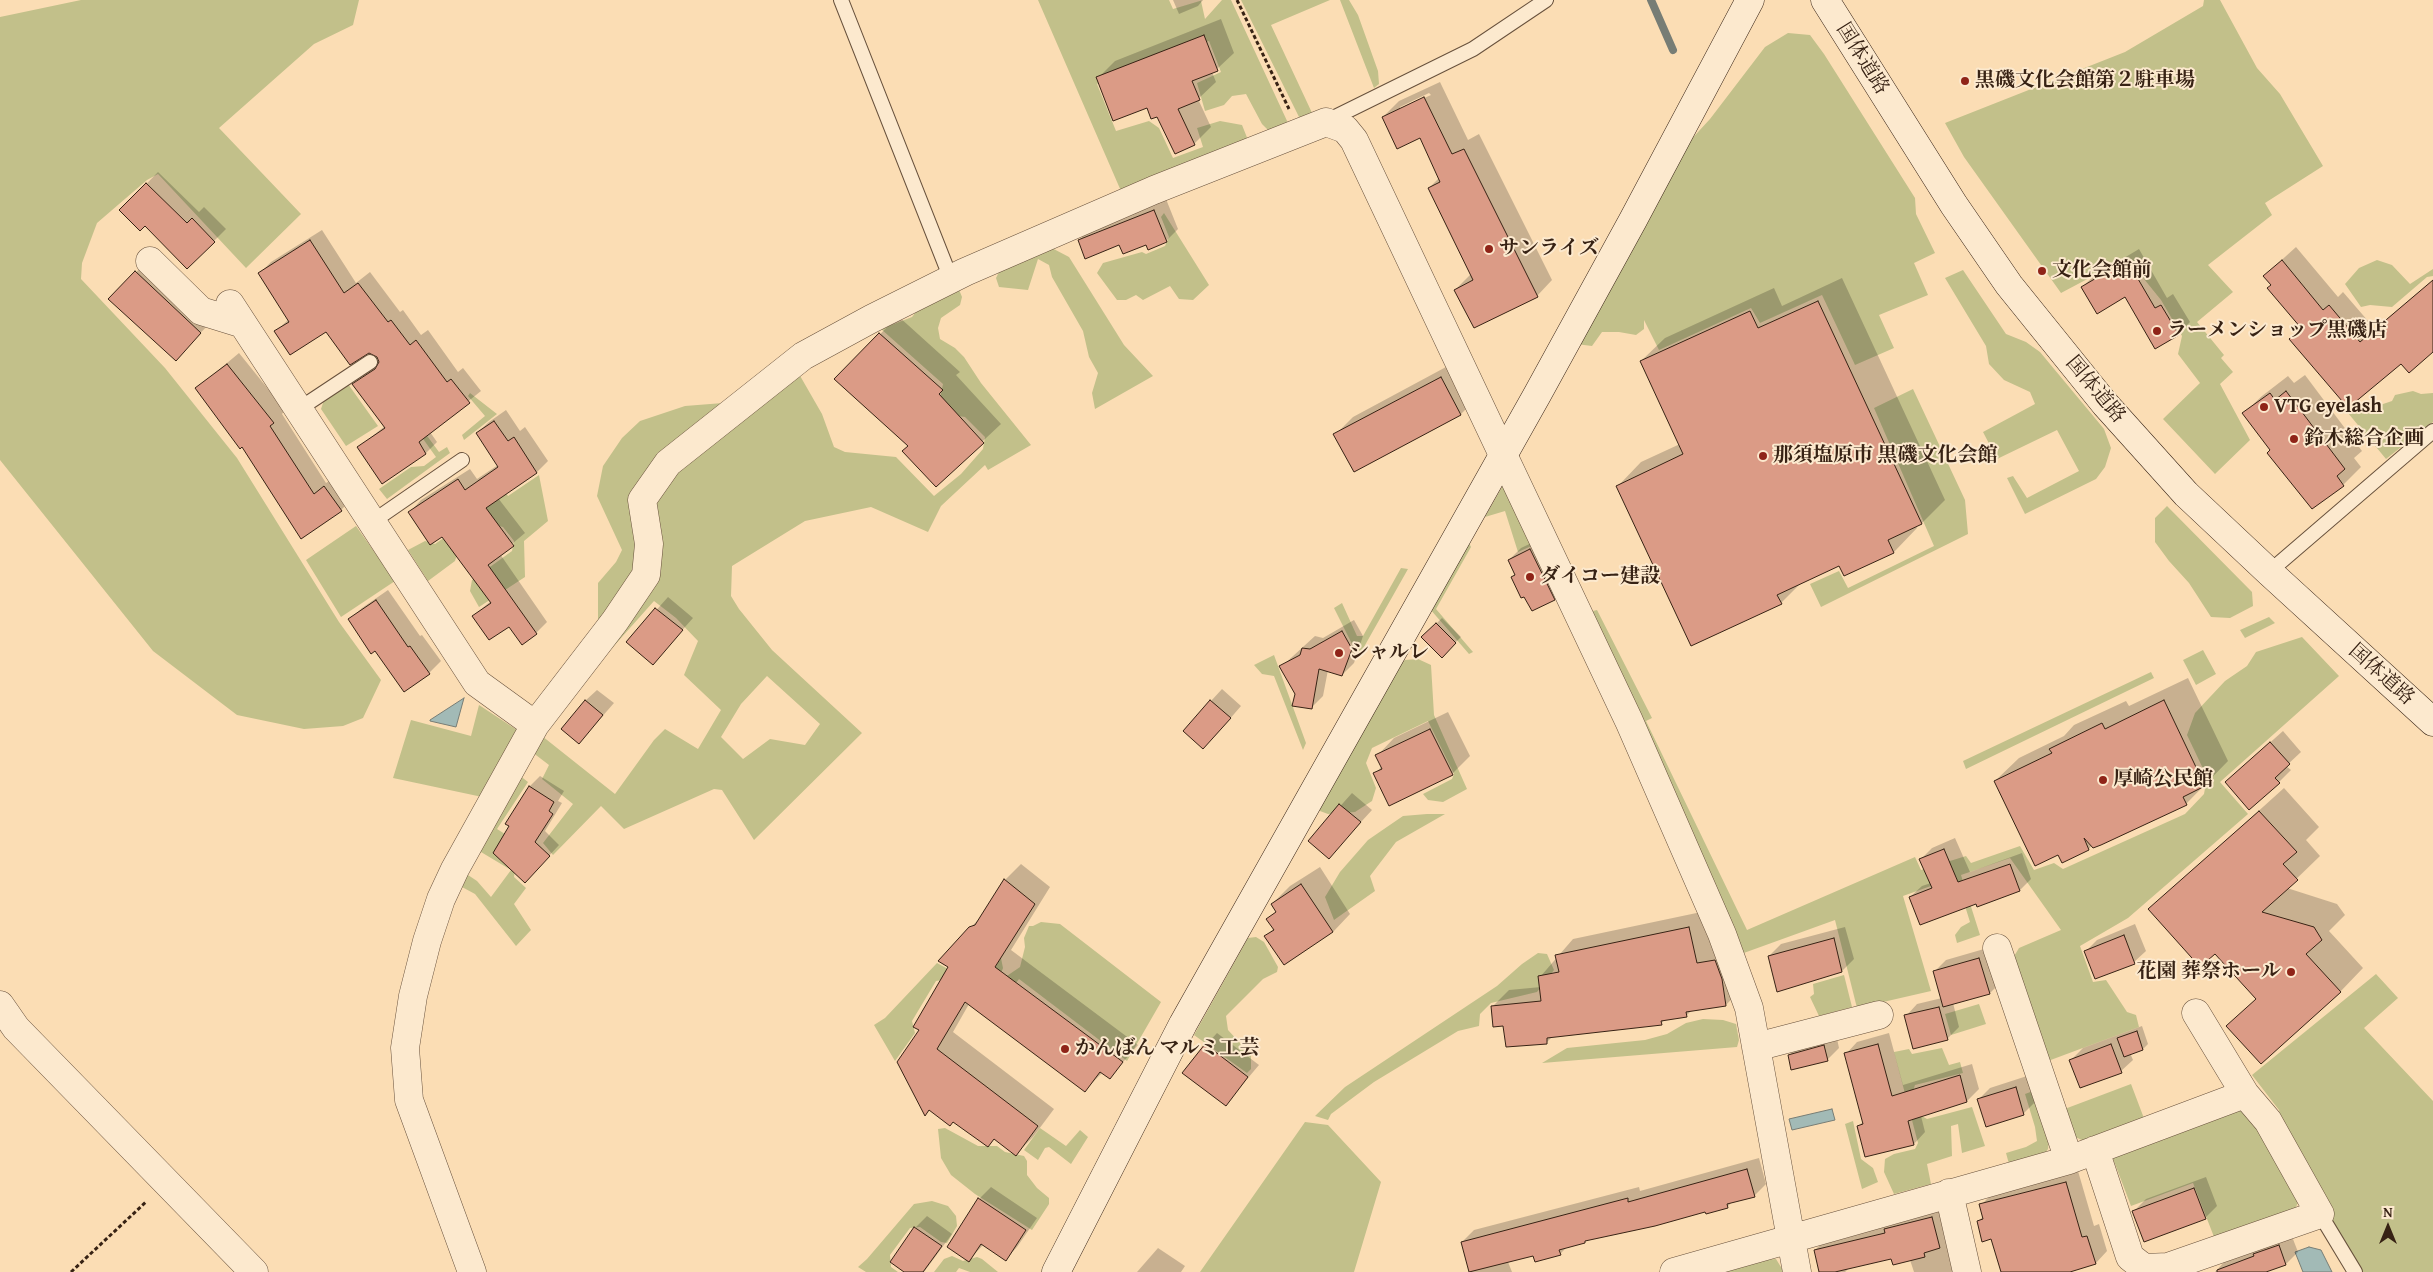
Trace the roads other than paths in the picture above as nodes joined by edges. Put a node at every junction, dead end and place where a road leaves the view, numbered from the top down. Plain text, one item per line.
1 (841, 0) edge
2 (1546, 0) edge
3 (1750, 0) edge
4 (1825, 0) edge
5 (1326, 122) junction
6 (150, 261) dead end
7 (951, 279) junction
8 (370, 362) dead end
9 (299, 409) junction
10 (2433, 431) edge
11 (1503, 453) junction
12 (462, 460) dead end
13 (372, 522) junction
14 (2269, 572) junction
15 (2433, 722) edge
16 (535, 725) junction
17 (1997, 948) dead end
18 (0, 1005) edge
19 (2196, 1013) dead end
20 (1879, 1016) dead end
21 (1756, 1047) junction
22 (2245, 1094) junction
23 (2094, 1150) junction
24 (2068, 1160) junction
25 (1949, 1193) junction
26 (2320, 1214) junction
27 (1790, 1238) junction
28 (254, 1272) edge
29 (472, 1272) edge
30 (1056, 1272) edge
31 (1674, 1272) edge
32 (1797, 1272) edge
33 (1967, 1272) edge
34 (2355, 1272) edge

1 - 7 lane
2 - 5 lane
3 - 11 street
4 - 14 street, 国体道路
5 - 7 street
5 - 11 street
6 - 9 street
7 - 16 street
8 - 9 lane
9 - 13 street
10 - 14 lane
11 - 21 street
11 - 30 street
12 - 13 lane
13 - 16 street
14 - 15 street, 国体道路
16 - 29 street
17 - 24 street
18 - 28 street
19 - 22 street
20 - 21 street
21 - 27 street
22 - 23 street
22 - 26 street
23 - 24 street
23 - 26 street
24 - 25 street
25 - 27 street
25 - 33 street
26 - 34 lane
27 - 31 street
27 - 32 street

